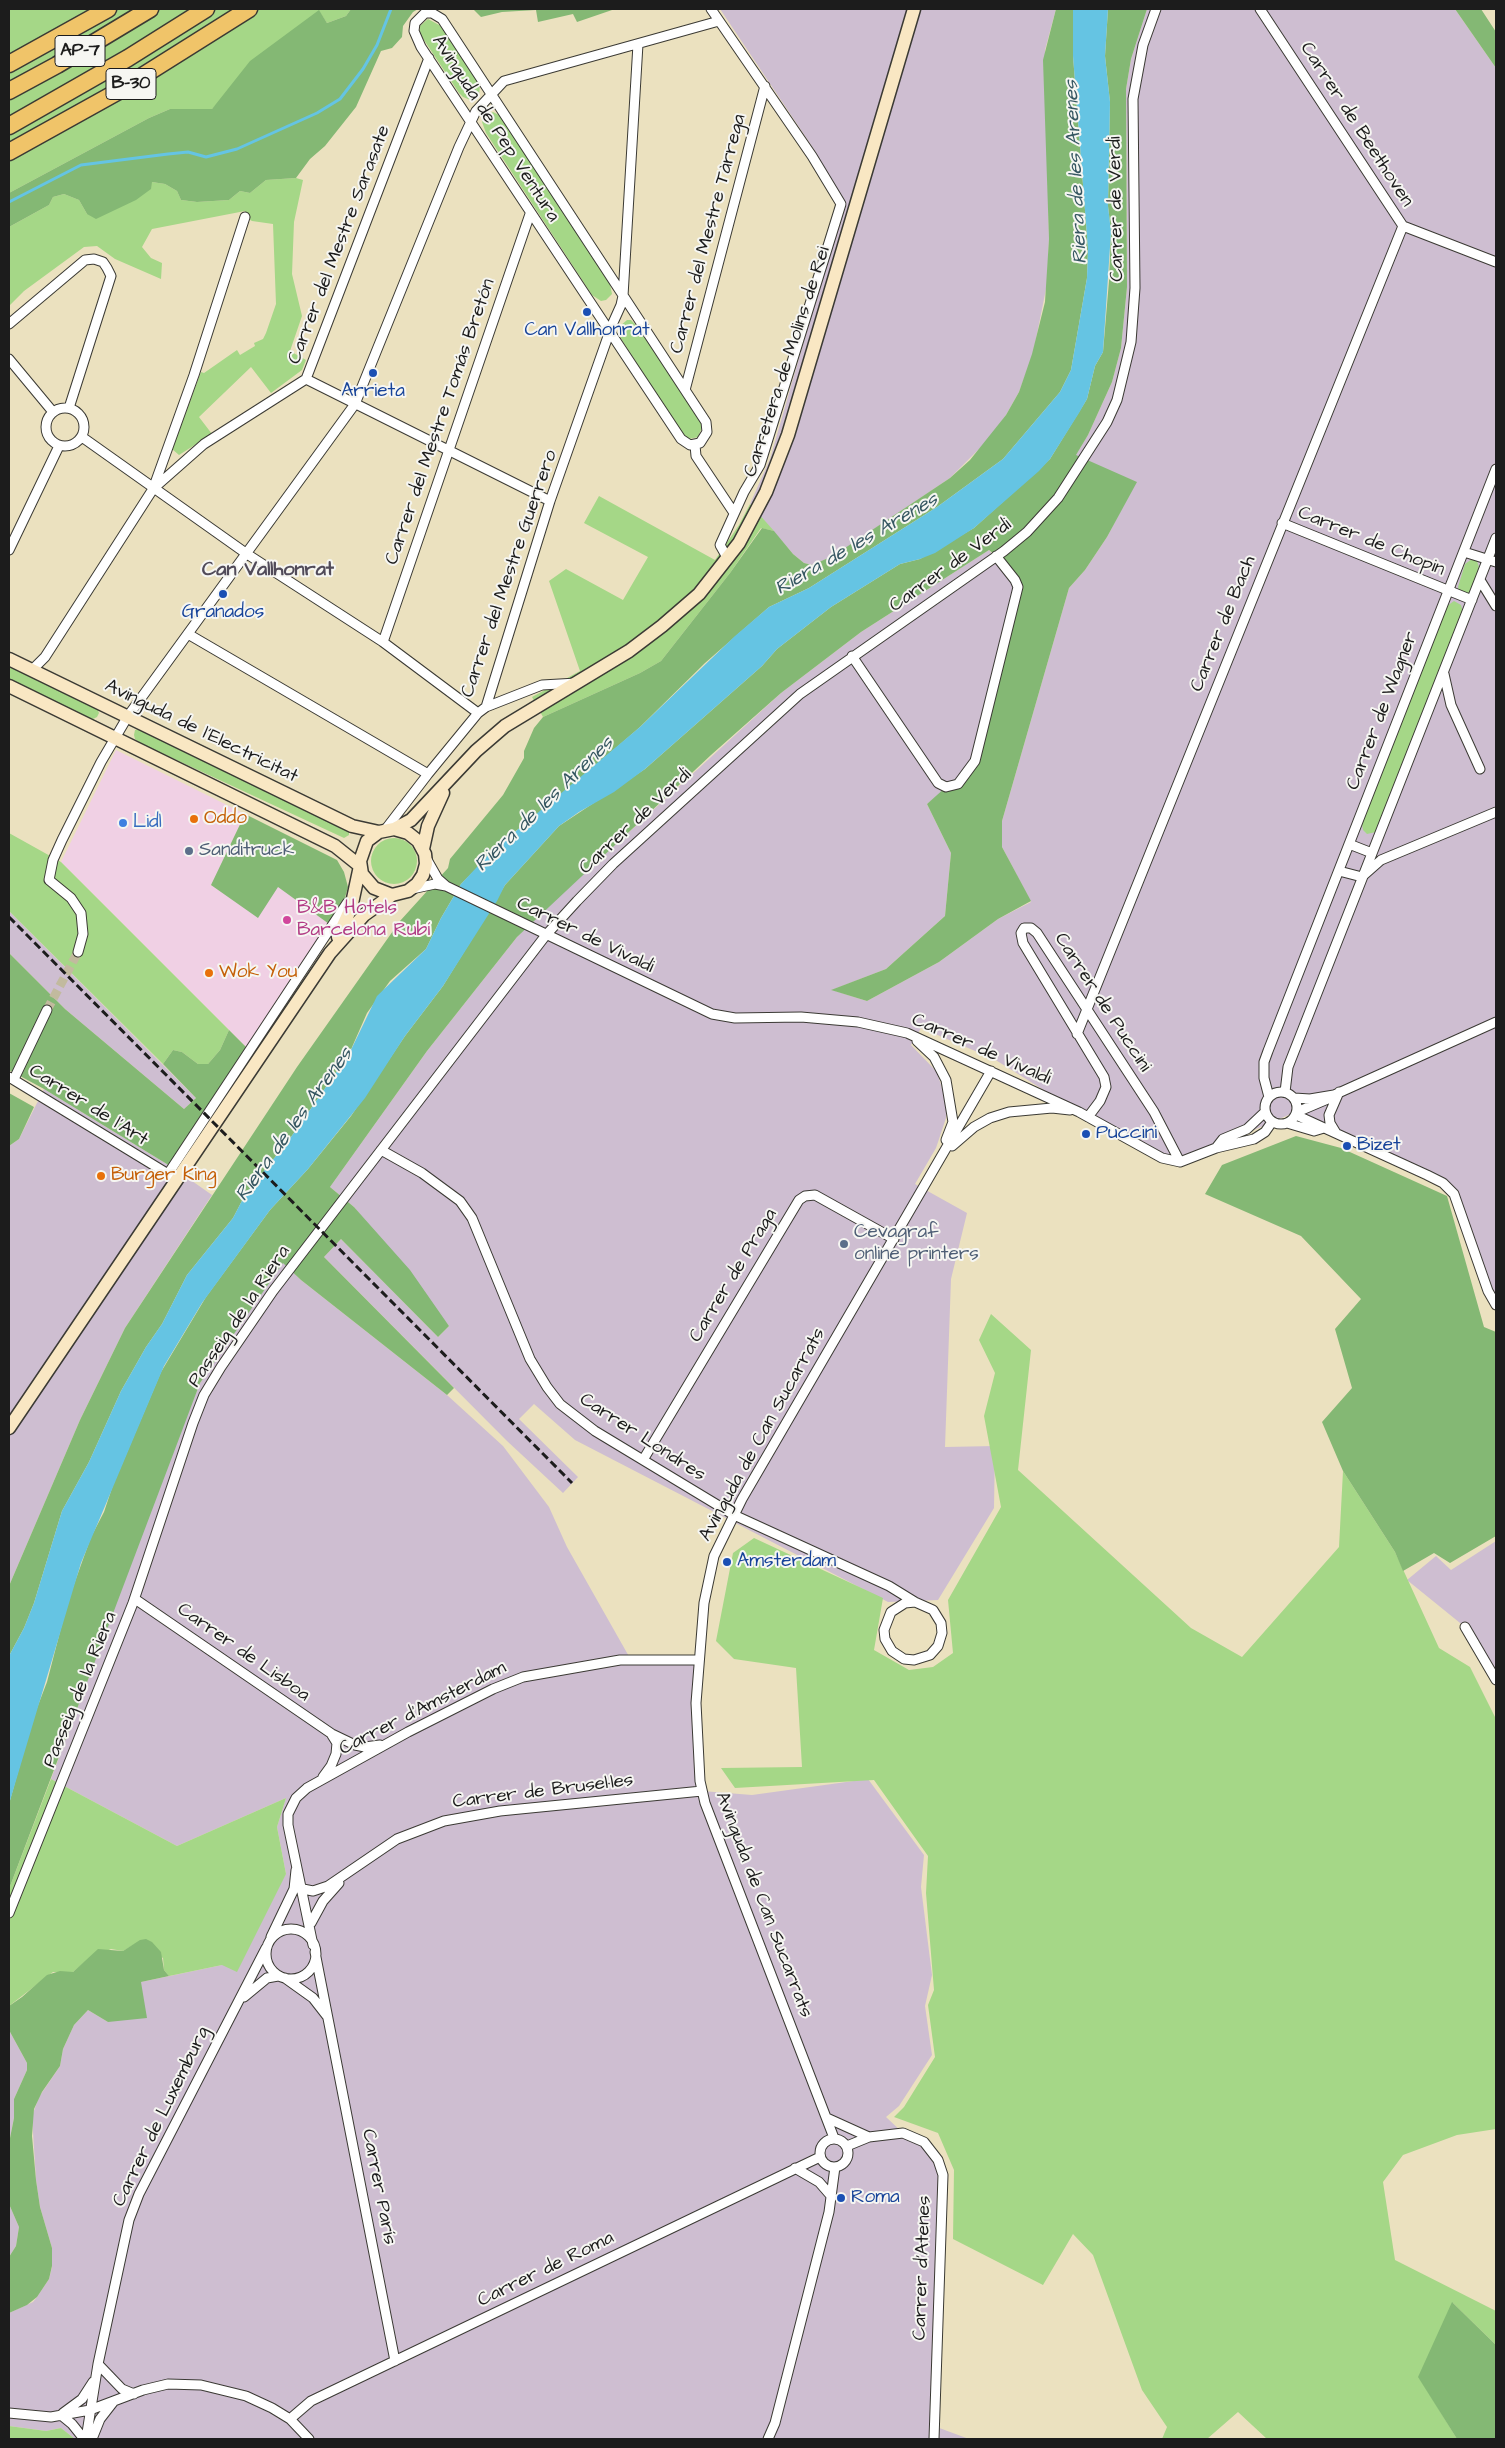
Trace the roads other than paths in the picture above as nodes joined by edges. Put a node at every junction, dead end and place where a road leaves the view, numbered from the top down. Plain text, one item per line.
1 (108, 9) edge
2 (150, 9) edge
3 (206, 9) edge
4 (249, 9) edge
5 (711, 9) edge
6 (914, 9) edge
7 (1156, 9) edge
8 (1260, 9) edge
9 (718, 21) junction
10 (638, 44) junction
11 (429, 58) junction
12 (11, 62) edge
13 (765, 86) junction
14 (9, 91) edge
15 (491, 95) junction
16 (470, 120) junction
17 (9, 126) edge
18 (31, 141) junction
19 (9, 152) edge
20 (9, 156) edge
21 (530, 214) junction
22 (245, 217) dead end
23 (1403, 226) junction
24 (1496, 262) edge
25 (623, 296) junction
26 (9, 324) edge
27 (610, 332) junction
28 (9, 359) edge
29 (306, 379) junction
30 (685, 390) junction
31 (355, 404) junction
32 (69, 408) junction
33 (53, 412) junction
34 (82, 437) junction
35 (59, 446) junction
36 (695, 446) junction
37 (448, 451) junction
38 (1496, 469) edge
39 (153, 489) junction
40 (550, 501) junction
41 (734, 513) junction
42 (1282, 523) junction
43 (1496, 538) edge
44 (9, 550) edge
45 (1464, 552) junction
46 (247, 554) junction
47 (996, 556) junction
48 (728, 558) junction
49 (1492, 561) edge
50 (1480, 580) junction
51 (1448, 591) junction
52 (1472, 600) junction
53 (1496, 606) edge
54 (188, 634) junction
55 (383, 642) junction
56 (852, 656) junction
57 (9, 658) edge
58 (32, 670) junction
59 (1444, 673) junction
60 (578, 683) junction
61 (9, 686) edge
62 (486, 706) junction
63 (478, 713) junction
64 (128, 716) junction
65 (115, 739) junction
66 (1480, 769) dead end
67 (428, 774) junction
68 (449, 780) junction
69 (1496, 812) edge
70 (386, 830) junction
71 (1349, 844) junction
72 (1372, 853) junction
73 (424, 854) junction
74 (360, 866) junction
75 (1339, 870) junction
76 (1362, 877) junction
77 (357, 880) junction
78 (446, 886) junction
79 (412, 889) junction
80 (392, 895) junction
81 (546, 935) junction
82 (78, 952) tunnel mouth
83 (330, 953) junction
84 (1087, 1009) junction
85 (47, 1010) tunnel mouth
86 (1496, 1022) edge
87 (907, 1033) junction
88 (1077, 1034) junction
89 (991, 1071) junction
90 (11, 1078) edge
91 (1285, 1092) junction
92 (1336, 1094) junction
93 (1269, 1097) junction
94 (1294, 1098) junction
95 (1079, 1112) junction
96 (1265, 1112) junction
97 (1296, 1114) junction
98 (1088, 1117) junction
99 (1272, 1122) junction
100 (1287, 1123) junction
101 (1324, 1128) junction
102 (1337, 1134) junction
103 (1216, 1148) junction
104 (381, 1150) junction
105 (940, 1159) junction
106 (1180, 1162) junction
107 (172, 1177) junction
108 (894, 1239) junction
109 (1496, 1305) edge
110 (9, 1428) edge
111 (642, 1460) junction
112 (734, 1514) junction
113 (135, 1599) junction
114 (915, 1602) junction
115 (1465, 1627) dead end
116 (699, 1660) junction
117 (1496, 1680) edge
118 (332, 1734) junction
119 (388, 1743) junction
120 (320, 1781) junction
121 (702, 1791) junction
122 (297, 1862) junction
123 (344, 1877) junction
124 (303, 1889) junction
125 (9, 1913) edge
126 (311, 1923) junction
127 (268, 1945) junction
128 (314, 1948) junction
129 (281, 1977) junction
130 (237, 2004) junction
131 (329, 2018) junction
132 (827, 2118) junction
133 (869, 2137) junction
134 (834, 2138) junction
135 (847, 2146) junction
136 (820, 2156) junction
137 (834, 2167) junction
138 (795, 2168) junction
139 (832, 2198) junction
140 (394, 2361) junction
141 (98, 2364) junction
142 (96, 2377) junction
143 (134, 2394) junction
144 (114, 2401) junction
145 (90, 2410) junction
146 (9, 2413) edge
147 (61, 2415) junction
148 (290, 2419) junction
149 (85, 2439) edge
150 (92, 2439) edge
151 (309, 2439) edge
152 (768, 2439) edge
153 (934, 2439) edge

1 - 12 highway
2 - 14 highway, AP-7
3 - 17 highway, AP-7
4 - 18 highway, B-30
5 - 9 street
6 - 48 main road, Carretera de Molins de Rei
7 - 47 street, Carrer de Verdi
8 - 23 street, Carrer de Beethoven
9 - 10 street
9 - 13 street
10 - 15 street
10 - 25 street, Carrer del Mestre Guerrero
11 - 15 street, Avinguda de Pep Ventura
11 - 16 street, Avinguda de Pep Ventura
11 - 29 street, Carrer del Mestre Sarasate
13 - 30 street, Carrer del Mestre Tàrrega
13 - 41 street
15 - 16 street
15 - 25 street, Avinguda de Pep Ventura
16 - 21 street, Avinguda de Pep Ventura
16 - 31 street
18 - 19 highway, B-30
18 - 20 highway
21 - 27 street, Avinguda de Pep Ventura
21 - 37 street, Carrer del Mestre Tomás Bretón
22 - 39 street
23 - 24 street, Carrer de Beethoven
23 - 42 street, Carrer de Bach
25 - 27 street, Carrer del Mestre Guerrero
25 - 30 street, Avinguda de Pep Ventura
26 - 32 street
27 - 36 street, Avinguda de Pep Ventura
27 - 40 street, Carrer del Mestre Guerrero
28 - 33 street
29 - 31 street
29 - 39 street, Carrer del Mestre Sarasate
30 - 36 street, Avinguda de Pep Ventura
31 - 37 street
31 - 46 street
32 - 33 street
32 - 34 street
33 - 35 street
34 - 35 street
34 - 39 street
35 - 44 street
36 - 41 street, Avinguda de Pep Ventura
37 - 40 street
37 - 55 street, Carrer del Mestre Tomás Bretón
38 - 45 street, Carrer de Wagner
39 - 46 street
39 - 58 street
40 - 62 street, Carrer del Mestre Guerrero
41 - 48 street
42 - 51 street, Carrer de Chopin
42 - 84 street, Carrer de Bach
43 - 49 street
45 - 49 street
45 - 51 street, Carrer de Wagner
46 - 54 street
46 - 55 street
47 - 56 street, Carrer de Verdi
47 - 56 street
48 - 60 main road, Carretera de Molins de Rei
49 - 50 street
50 - 52 street
50 - 53 street
51 - 52 street
51 - 71 street, Carrer de Wagner
52 - 59 street
54 - 64 street
54 - 67 street
55 - 63 street
56 - 81 street, Carrer de Verdi
57 - 58 main road, Avinguda de l'Electricitat
58 - 64 main road, Avinguda de l'Electricitat
59 - 66 street
59 - 72 street
60 - 62 street, Carretera de Molins de Rei
60 - 68 main road, Carretera de Molins de Rei
61 - 65 main road
62 - 63 street, Carrer del Mestre Guerrero
63 - 67 street, Carrer del Mestre Guerrero
64 - 65 street
64 - 70 main road, Avinguda de l'Electricitat
65 - 74 main road
65 - 82 street
67 - 70 street, Carrer del Mestre Guerrero
68 - 70 main road, Carretera de Molins de Rei
68 - 73 main road, Carretera de Molins de Rei
69 - 76 street
70 - 73 main road
70 - 74 main road
71 - 72 street
71 - 75 street, Carrer de Wagner
72 - 76 street
73 - 78 street, Carrer de Vivaldi
73 - 79 main road, Carretera de Molins de Rei
74 - 77 main road
74 - 80 main road
75 - 76 street
75 - 93 street, Carrer de Wagner
76 - 91 street
77 - 83 main road
77 - 107 street
78 - 79 street, Carrer de Vivaldi
78 - 81 street, Carrer de Vivaldi
79 - 80 main road
80 - 83 main road
81 - 87 street, Carrer de Vivaldi
81 - 104 street, Passeig de la Riera
83 - 107 main road
84 - 88 street, Carrer de Bach
84 - 88 street, Carrer de Puccini
84 - 106 street, Carrer de Puccini
85 - 90 street
86 - 92 street
87 - 89 street, Carrer de Vivaldi
87 - 105 street, Avinguda de Can Sucarrats
88 - 98 street, Carrer de Puccini
89 - 95 street, Carrer de Vivaldi
89 - 105 street, Avinguda de Can Sucarrats
90 - 107 street, Carrer de l'Art
91 - 93 street
91 - 94 street
92 - 94 street
92 - 97 street
92 - 102 street
93 - 96 street
94 - 97 street
95 - 98 street, Carrer de Vivaldi
95 - 105 street, Avinguda de Can Sucarrats
96 - 99 street
96 - 103 street
97 - 100 street
97 - 101 street
98 - 106 street, Carrer de Vivaldi
99 - 100 street
99 - 103 street
100 - 101 street
101 - 102 street
102 - 109 street
103 - 106 street
104 - 111 street, Carrer Londres
104 - 113 street, Passeig de la Riera
105 - 108 street, Avinguda de Can Sucarrats
107 - 110 main road
108 - 111 street, Carrer de Praga
108 - 112 street, Avinguda de Can Sucarrats
111 - 112 street, Carrer Londres
112 - 114 street, Carrer Londres
112 - 116 street, Avinguda de Can Sucarrats
113 - 118 street, Carrer de Lisboa
113 - 125 street, Passeig de la Riera
114 - 114 street
115 - 117 street
116 - 119 street, Carrer d'Amsterdam
116 - 121 street, Avinguda de Can Sucarrats
118 - 119 street, Carrer de Lisboa
118 - 120 street
119 - 120 street, Carrer d'Amsterdam
120 - 122 street, Carrer d'Amsterdam
121 - 123 street, Carrer de Brusel·les
121 - 132 street, Avinguda de Can Sucarrats
122 - 124 street, Carrer d'Amsterdam
122 - 127 street, Carrer d'Amsterdam
123 - 124 street, Carrer de Brusel·les
123 - 126 street, Carrer de Brusel·les
124 - 126 street, Carrer d'Amsterdam
126 - 128 street, Carrer d'Amsterdam
127 - 128 street
127 - 129 street
127 - 130 street, Carrer de Luxemburg
128 - 129 street
128 - 131 street, Carrer París
129 - 130 street, Carrer de Luxemburg
129 - 131 street, Carrer París
130 - 141 street, Carrer de Luxemburg
131 - 140 street, Carrer París
132 - 133 street
132 - 134 street, Avinguda de Can Sucarrats
133 - 135 street
133 - 153 street, Carrer d'Atenes
134 - 135 street
134 - 136 street
135 - 137 street
136 - 137 street
136 - 138 street, Carrer de Roma
137 - 139 street
138 - 139 street
138 - 140 street, Carrer de Roma
139 - 152 street
140 - 148 street, Carrer de Roma
141 - 142 street, Carrer de Luxemburg
141 - 143 street
142 - 145 street, Carrer de Luxemburg
142 - 147 street, Carrer de Luxemburg
143 - 144 street
143 - 148 street
144 - 145 street
144 - 150 street
145 - 147 street
145 - 149 street, Carrer de Luxemburg
146 - 147 street
147 - 149 street, Carrer de Luxemburg
148 - 151 street

